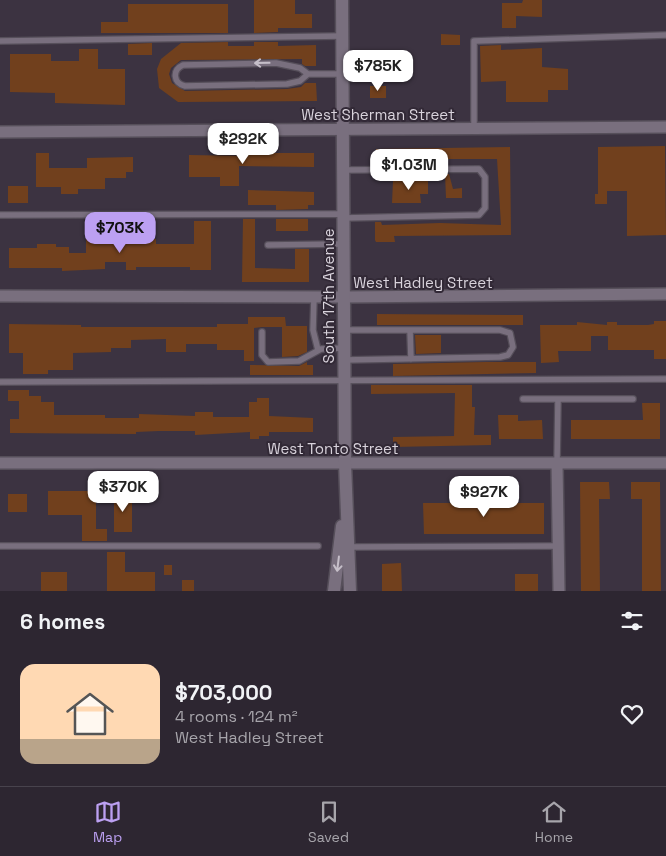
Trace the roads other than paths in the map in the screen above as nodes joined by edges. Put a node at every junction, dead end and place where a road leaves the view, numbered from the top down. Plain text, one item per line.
1 (342, 0) edge
2 (666, 35) edge
3 (342, 36) junction
4 (0, 41) edge
5 (308, 74) junction
6 (343, 74) junction
7 (666, 127) edge
8 (474, 128) junction
9 (343, 129) junction
10 (0, 132) edge
11 (343, 170) junction
12 (0, 215) edge
13 (343, 216) junction
14 (344, 244) junction
15 (268, 245) dead end
16 (666, 294) edge
17 (0, 296) edge
18 (314, 297) junction
19 (344, 297) junction
20 (344, 330) junction
21 (410, 330) junction
22 (262, 332) dead end
23 (318, 350) junction
24 (344, 354) junction
25 (411, 359) junction
26 (344, 379) junction
27 (666, 379) edge
28 (0, 382) edge
29 (523, 399) dead end
30 (558, 399) junction
31 (633, 399) dead end
32 (0, 463) edge
33 (346, 463) junction
34 (557, 463) junction
35 (666, 463) edge
36 (0, 546) edge
37 (318, 546) dead end
38 (558, 546) junction
39 (349, 547) junction
40 (334, 591) edge
41 (350, 591) edge
42 (559, 591) edge

1 - 3 main road, South 17th Avenue
2 - 8 lane
3 - 4 lane
3 - 6 main road, South 17th Avenue
5 -> 5 lane
5 - 6 lane
6 - 9 main road, South 17th Avenue
7 - 8 street, West Sherman Street
8 - 9 street, West Sherman Street
9 - 10 street, West Sherman Street
9 - 11 main road, South 17th Avenue
11 - 13 main road, South 17th Avenue
11 - 13 lane
12 - 13 lane
13 - 14 main road, South 17th Avenue
14 - 15 lane
14 - 19 main road, South 17th Avenue
16 - 19 street, West Hadley Street
17 - 18 street, West Hadley Street
18 - 19 street, West Hadley Street
18 - 23 lane
19 - 20 main road, South 17th Avenue
20 - 21 lane
20 - 24 main road, South 17th Avenue
21 - 25 lane
21 - 25 lane
22 - 23 lane
23 - 24 lane
24 - 25 lane
24 - 26 main road, South 17th Avenue
26 - 27 lane
26 - 28 lane
26 - 33 main road, South 17th Avenue
29 - 30 lane
30 - 31 lane
30 - 34 lane
32 - 33 street, West Tonto Street
33 - 34 street, West Tonto Street
33 - 39 main road, South 17th Avenue
33 -> 40 main road
34 - 35 street, West Tonto Street
34 - 38 street
36 - 37 lane
38 - 39 lane
38 - 42 street
39 - 41 main road, South 17th Avenue

